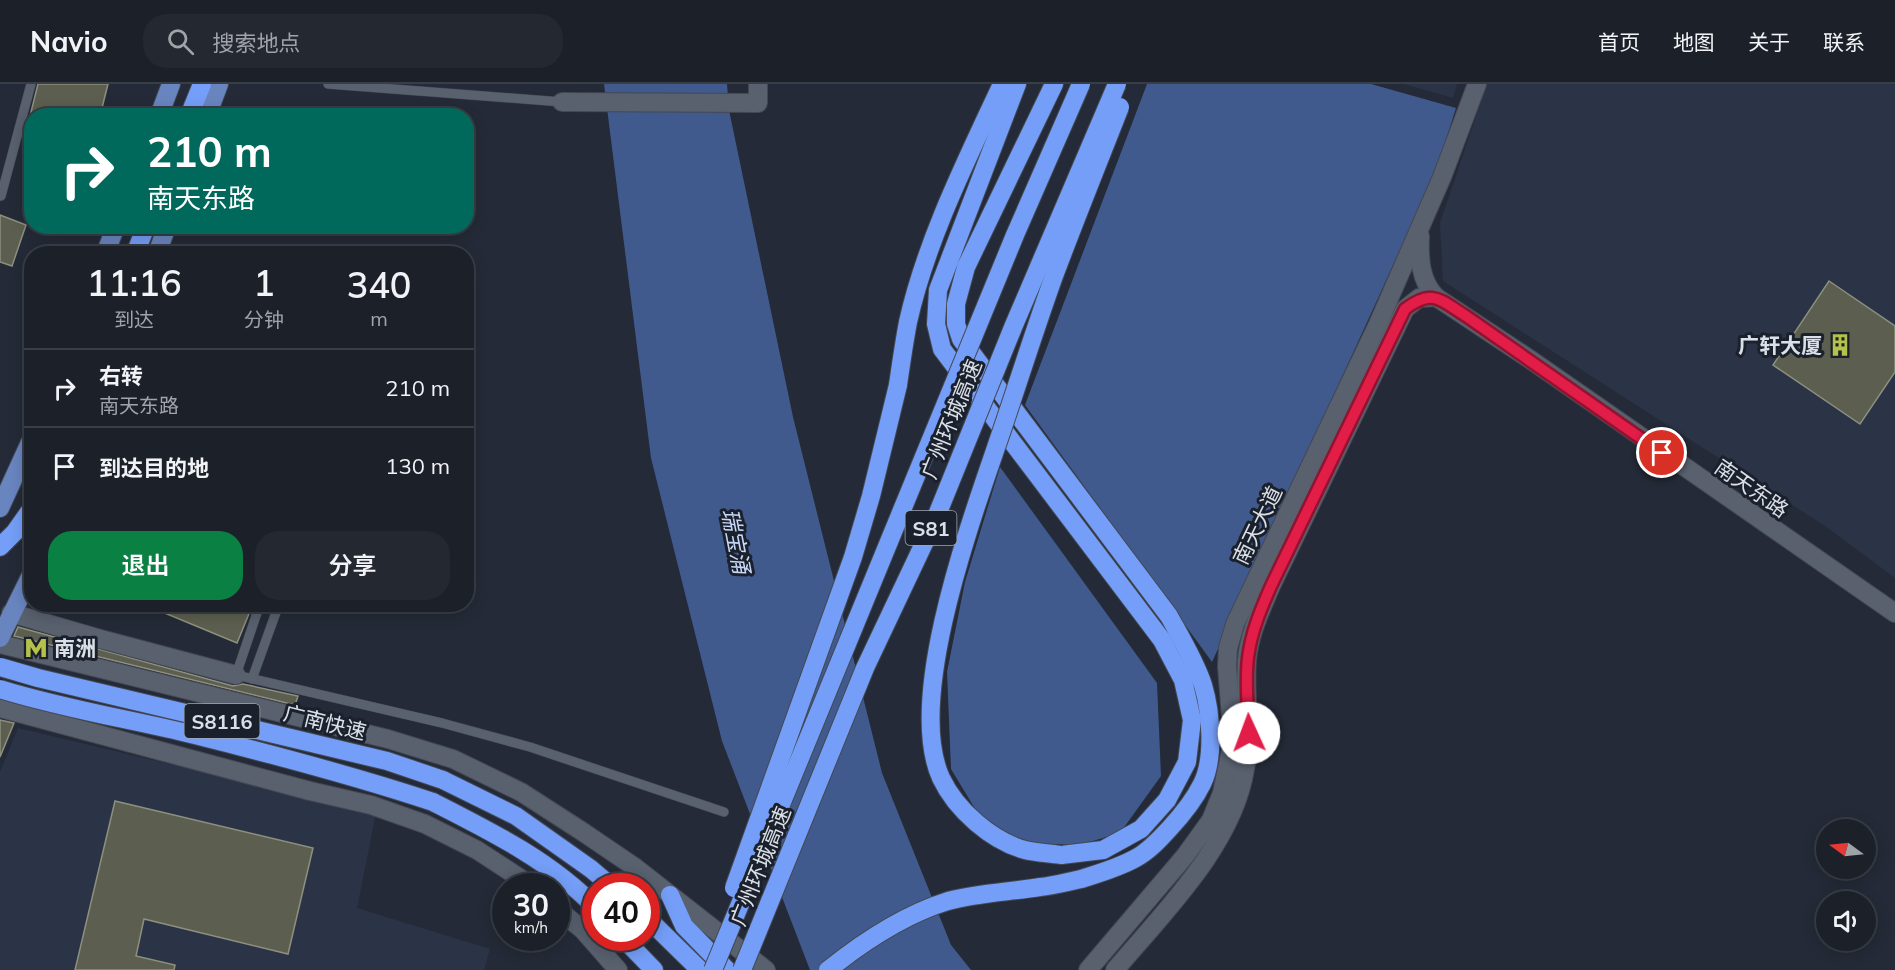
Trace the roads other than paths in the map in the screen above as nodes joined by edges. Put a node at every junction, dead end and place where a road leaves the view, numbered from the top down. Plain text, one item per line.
1 (31, 84) edge
2 (171, 84) edge
3 (202, 84) edge
4 (219, 84) edge
5 (328, 84) edge
6 (758, 84) edge
7 (1002, 84) edge
8 (1017, 84) edge
9 (1054, 84) edge
10 (1081, 84) edge
11 (1117, 84) edge
12 (1129, 84) edge
13 (1477, 84) edge
14 (562, 102) joint
15 (25, 108) edge
16 (162, 108) edge
17 (192, 108) edge
18 (210, 108) edge
19 (24, 111) edge
20 (2, 196) dead end
21 (1421, 225) junction
22 (1436, 297) junction
23 (24, 455) edge
24 (2, 501) edge
25 (24, 519) edge
26 (0, 547) edge
27 (24, 588) edge
28 (258, 612) edge
29 (275, 612) edge
30 (11, 613) junction
31 (1895, 613) edge
32 (0, 638) edge
33 (0, 644) edge
34 (0, 667) edge
35 (244, 677) junction
36 (0, 690) edge
37 (0, 708) edge
38 (724, 812) dead end
39 (512, 873) edge
40 (596, 873) edge
41 (582, 894) edge
42 (670, 895) junction
43 (570, 919) edge
44 (660, 930) edge
45 (636, 951) edge
46 (618, 970) edge
47 (654, 970) edge
48 (702, 970) edge
49 (713, 970) edge
50 (727, 970) edge
51 (742, 970) edge
52 (766, 970) edge
53 (828, 970) edge
54 (1088, 970) edge
55 (1115, 970) edge

1 - 15 lane
2 - 16 main road
3 - 17 highway
4 - 18 main road
5 - 14 lane
6 - 14 street
7 - 48 highway, bridge
8 - 12 highway, bridge
9 - 53 highway, bridge
10 - 49 highway, 广州环城高速 / S81, bridge
11 - 51 highway, 广州环城高速 / S81, bridge
13 - 21 street, 南天大道
19 - 20 lane
21 - 22 street
21 - 54 street, 南天大道
22 - 31 street, 南天东路
22 - 55 street, 南天大道
23 - 24 main road
25 - 26 highway
27 - 30 main road
28 - 35 lane
29 - 35 lane
30 - 32 main road
30 - 35 street
33 - 42 street
34 - 40 highway, 广南快速 / S8116, bridge
35 - 38 lane
36 - 41 highway, S8116, bridge
37 - 39 street
42 - 50 highway
42 - 52 street
43 - 46 street
44 - 48 highway
45 - 47 highway

